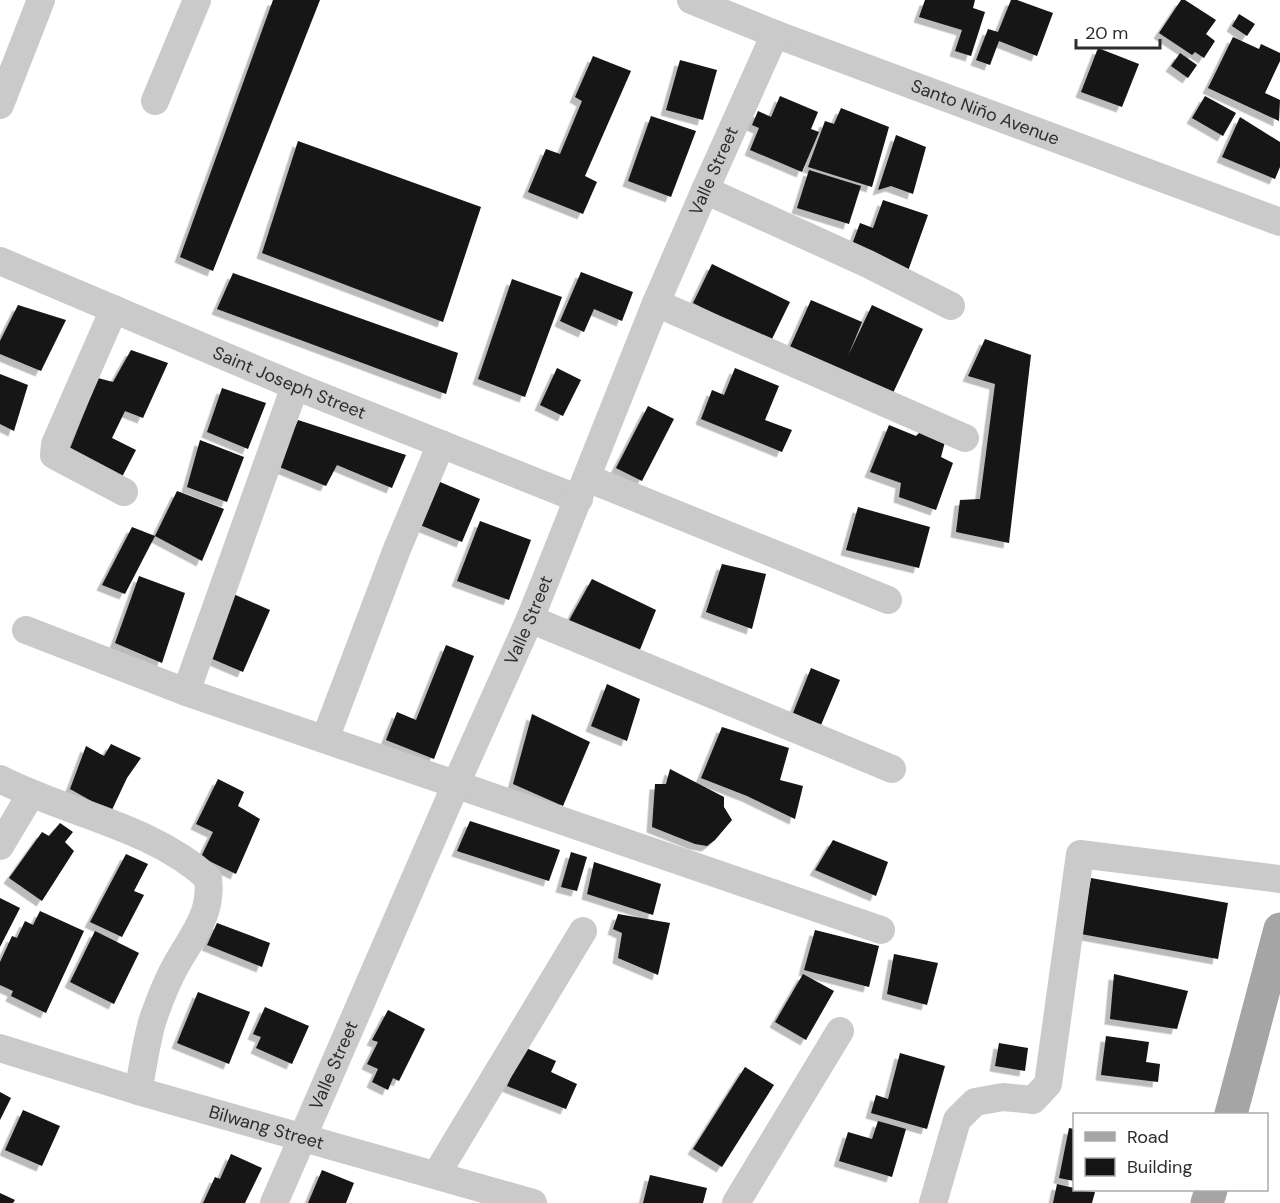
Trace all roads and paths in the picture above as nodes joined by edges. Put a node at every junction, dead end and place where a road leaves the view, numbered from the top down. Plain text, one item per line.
1 (41, 0) edge
2 (197, 0) edge
3 (691, 0) edge
4 (776, 34) junction
5 (155, 101) dead end
6 (0, 105) edge
7 (705, 190) junction
8 (1280, 222) edge
9 (0, 261) edge
10 (656, 303) junction
11 (951, 306) dead end
12 (114, 309) junction
13 (295, 386) junction
14 (965, 438) dead end
15 (441, 444) junction
16 (583, 489) junction
17 (124, 492) dead end
18 (888, 600) dead end
19 (530, 619) junction
20 (26, 630) dead end
21 (186, 692) junction
22 (325, 739) junction
23 (892, 769) dead end
24 (0, 779) edge
25 (456, 784) junction
26 (31, 794) junction
27 (0, 846) edge
28 (1280, 879) edge
29 (1280, 929) edge
30 (881, 930) dead end
31 (583, 931) dead end
32 (840, 1030) dead end
33 (0, 1048) edge
34 (138, 1091) junction
35 (1231, 1113) edge
36 (302, 1137) junction
37 (436, 1175) junction
38 (274, 1203) edge
39 (534, 1203) edge
40 (736, 1203) edge
41 (933, 1203) edge

1 - 6 street
2 - 5 street
3 - 4 street, Santo Niño Avenue
4 - 7 street, Valle Street
4 - 8 street, Santo Niño Avenue
7 - 10 street, Valle Street
7 - 11 street
9 - 12 street, Saint Joseph Street
10 - 14 street
10 - 16 street, Valle Street
12 - 13 street, Saint Joseph Street
12 - 17 street
13 - 15 street, Saint Joseph Street
13 - 21 street
15 - 16 street, Saint Joseph Street
15 - 22 street
16 - 18 street, Saint Joseph Street
16 - 19 street, Valle Street
19 - 23 street
19 - 25 street, Valle Street
20 - 21 street
21 - 22 street
22 - 25 street
24 - 26 street
25 - 30 street
25 - 36 street, Valle Street
26 - 27 street
26 - 34 street
28 - 41 street
29 - 35 main road
31 - 37 street
32 - 40 street
33 - 34 street, Bilwang Street
34 - 36 street, Bilwang Street
36 - 37 street, Bilwang Street
36 - 38 street, Valle Street
37 - 39 street, Bilwang Street

